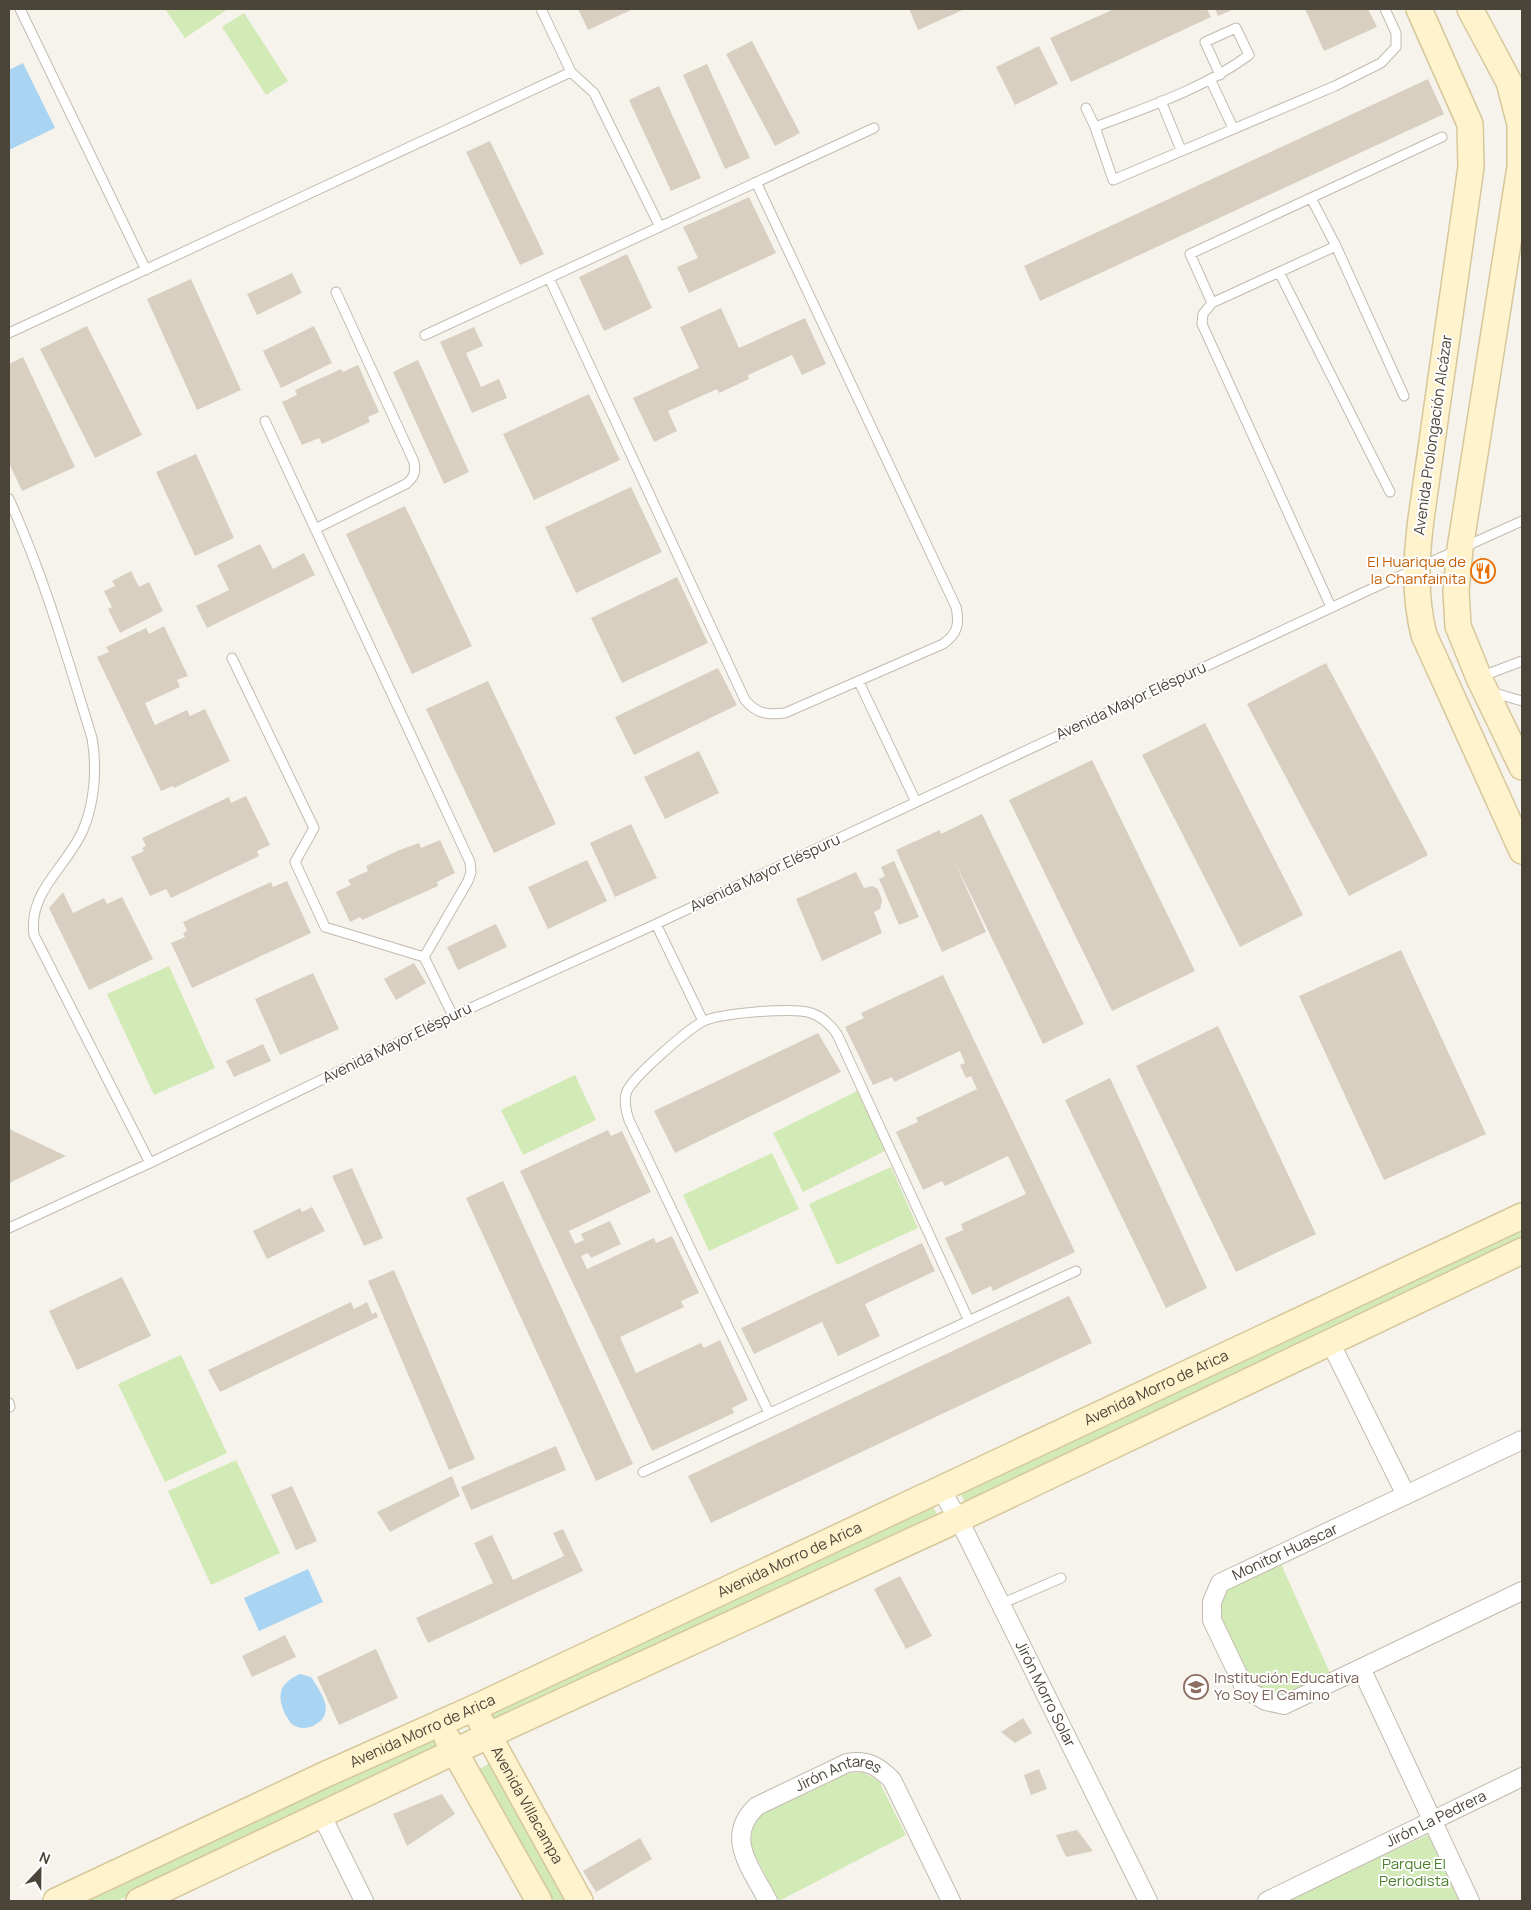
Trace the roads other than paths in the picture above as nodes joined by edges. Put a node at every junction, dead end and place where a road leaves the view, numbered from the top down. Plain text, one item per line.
1 (20, 9) edge
2 (541, 9) edge
3 (1385, 9) edge
4 (1419, 9) edge
5 (1470, 9) edge
6 (571, 72) junction
7 (1220, 75) junction
8 (1211, 81) junction
9 (1161, 101) junction
10 (1086, 108) dead end
11 (1095, 127) junction
12 (874, 128) dead end
13 (1233, 128) junction
14 (1442, 137) dead end
15 (1181, 150) junction
16 (756, 182) junction
17 (1311, 198) junction
18 (660, 227) junction
19 (1336, 246) junction
20 (146, 270) junction
21 (1280, 274) junction
22 (549, 278) junction
23 (336, 292) dead end
24 (1212, 303) junction
25 (9, 334) edge
26 (425, 335) dead end
27 (1404, 396) dead end
28 (265, 421) dead end
29 (1390, 492) dead end
30 (9, 499) edge
31 (1522, 521) edge
32 (315, 529) junction
33 (1460, 549) junction
34 (1416, 568) junction
35 (1332, 607) junction
36 (232, 658) dead end
37 (1522, 661) edge
38 (859, 682) junction
39 (1482, 684) junction
40 (1522, 701) edge
41 (1522, 767) edge
42 (916, 802) junction
43 (1522, 849) edge
44 (656, 924) junction
45 (424, 957) junction
46 (453, 1016) junction
47 (703, 1021) junction
48 (150, 1163) junction
49 (1522, 1216) edge
50 (9, 1228) edge
51 (1522, 1251) edge
52 (1076, 1272) dead end
53 (969, 1321) junction
54 (1330, 1342) junction
55 (769, 1413) junction
56 (1522, 1440) edge
57 (643, 1472) dead end
58 (941, 1489) junction
59 (1406, 1495) junction
60 (959, 1519) junction
61 (1061, 1578) dead end
62 (1522, 1591) edge
63 (1001, 1604) junction
64 (1361, 1668) junction
65 (472, 1709) junction
66 (439, 1724) junction
67 (490, 1735) junction
68 (456, 1752) junction
69 (1522, 1777) edge
70 (322, 1816) junction
71 (1431, 1821) junction
72 (56, 1901) edge
73 (139, 1901) edge
74 (364, 1901) edge
75 (539, 1901) edge
76 (580, 1901) edge
77 (768, 1901) edge
78 (951, 1901) edge
79 (1148, 1901) edge
80 (1267, 1901) edge
81 (1470, 1901) edge

1 - 20 lane
2 - 6 lane
3 - 13 lane
4 - 34 main road, Avenida Prolongación Alcázar
5 - 33 main road
6 - 18 lane
6 - 20 lane
7 - 7 lane
7 - 8 lane
8 - 9 lane
8 - 13 lane
9 - 11 lane
9 - 15 lane
10 - 11 lane
11 - 15 lane
12 - 16 lane
13 - 15 lane
14 - 17 lane
16 - 18 lane
16 - 38 lane
17 - 19 lane
17 - 24 lane
18 - 22 lane
19 - 21 lane
19 - 27 lane
20 - 25 lane
21 - 24 lane
21 - 29 lane
22 - 26 lane
22 - 38 lane
23 - 32 lane
24 - 35 lane
28 - 32 lane
30 - 48 lane
31 - 33 lane, Avenida Mayor Eléspuru
32 - 45 lane
33 - 34 lane, Avenida Mayor Eléspuru
33 - 39 main road
34 - 35 lane, Avenida Mayor Eléspuru
34 - 43 main road, Avenida Prolongación Alcázar
35 - 42 lane, Avenida Mayor Eléspuru
36 - 45 lane
37 - 39 lane
38 - 42 lane
39 - 40 lane
39 - 41 main road
42 - 44 lane, Avenida Mayor Eléspuru
44 - 46 lane, Avenida Mayor Eléspuru
44 - 47 lane
45 - 46 lane
46 - 48 lane, Avenida Mayor Eléspuru
47 - 53 lane
47 - 55 lane
48 - 50 lane, Avenida Mayor Eléspuru
49 - 58 main road, Avenida Morro de Arica
51 - 54 main road, Avenida Morro de Arica
52 - 53 lane
53 - 55 lane
54 - 59 street
54 - 60 main road, Avenida Morro de Arica
55 - 57 lane
56 - 59 street, Monitor Huascar
58 - 60 street, Jirón Morro Solar
58 - 65 main road, Avenida Morro de Arica
59 - 64 street, Monitor Huascar
60 - 63 street, Jirón Morro Solar
60 - 67 main road, Avenida Morro de Arica
61 - 63 lane
62 - 64 street, Monitor Huascar
63 - 79 street, Jirón Morro Solar
64 - 71 street
65 - 66 main road, Avenida Morro de Arica
65 - 67 main road, Avenida Villacampa
66 - 68 main road
66 - 72 main road, Avenida Morro de Arica
67 - 68 main road, Avenida Morro de Arica
67 - 76 main road, Avenida Villacampa
68 - 70 main road, Avenida Morro de Arica
68 - 75 main road
69 - 71 street, Jirón La Pedrera
70 - 73 main road, Avenida Morro de Arica
70 - 74 street
71 - 80 street, Jirón La Pedrera
71 - 81 street
77 - 78 street, Jirón Antares

